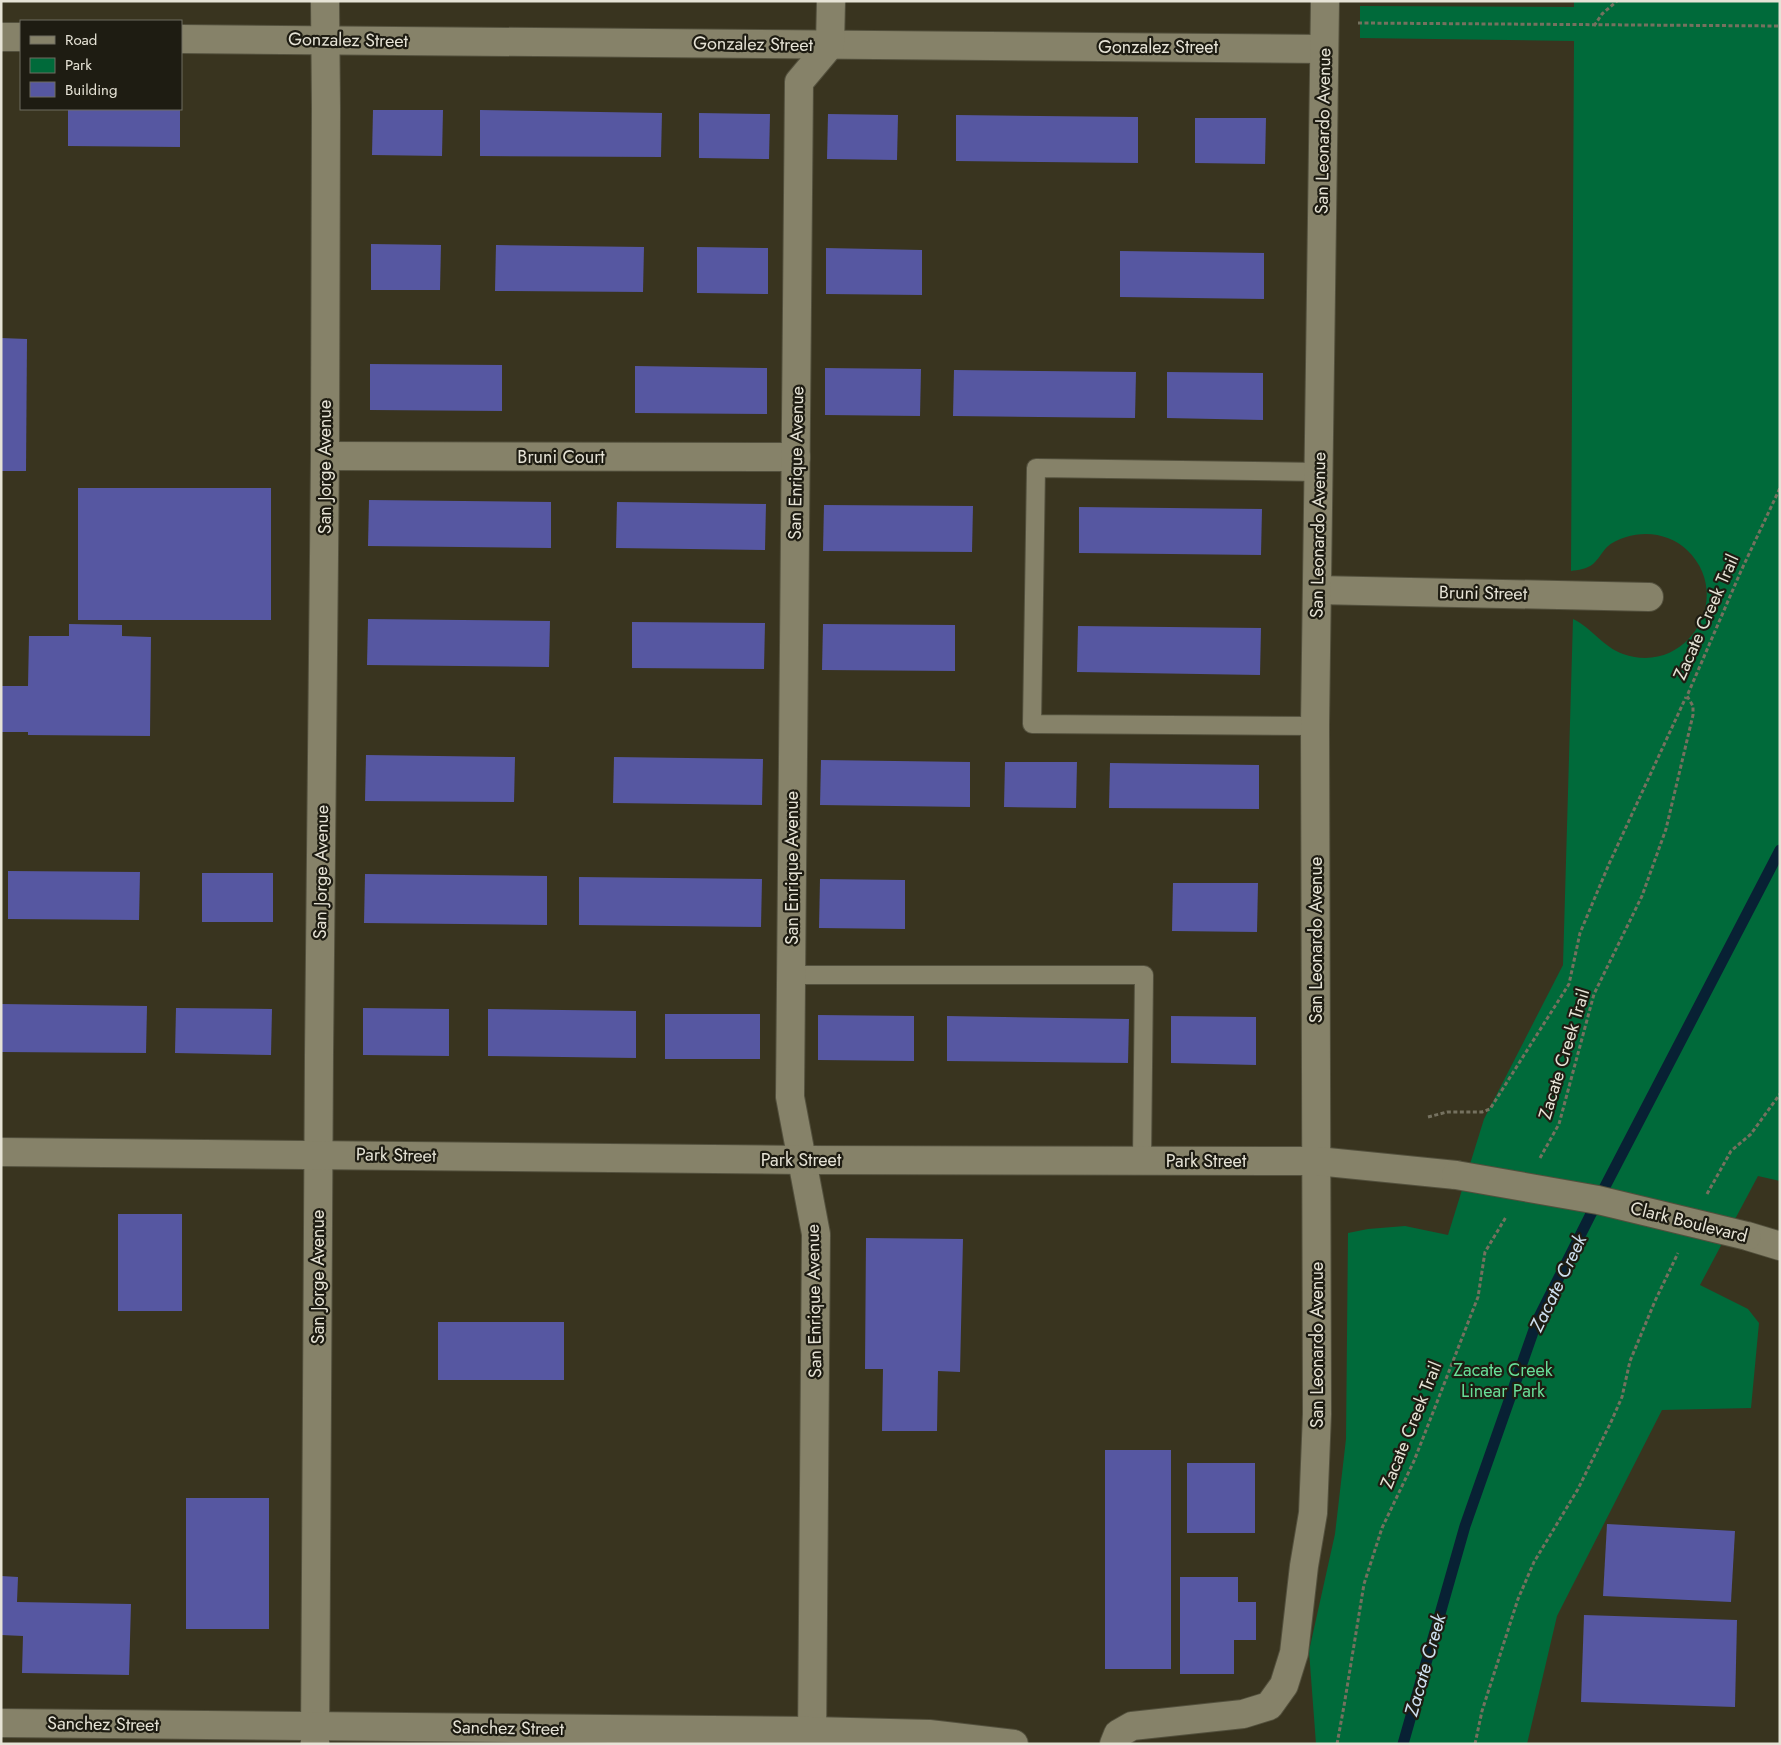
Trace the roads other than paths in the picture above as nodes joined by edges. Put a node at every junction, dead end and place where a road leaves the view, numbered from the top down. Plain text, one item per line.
1 (325, 1) edge
2 (831, 1) edge
3 (1325, 1) edge
4 (1, 37) edge
5 (20, 37) edge
6 (182, 39) edge
7 (324, 40) junction
8 (830, 45) junction
9 (1324, 49) junction
10 (325, 456) junction
11 (796, 458) junction
12 (1318, 472) junction
13 (1317, 590) junction
14 (1649, 597) dead end
15 (1315, 726) junction
16 (791, 975) junction
17 (1, 1152) edge
18 (319, 1154) junction
19 (802, 1160) junction
20 (1142, 1160) junction
21 (1318, 1161) junction
22 (1598, 1200) joint
23 (1780, 1246) edge
24 (1, 1723) edge
25 (315, 1735) edge
26 (812, 1737) edge
27 (1014, 1744) edge
28 (1114, 1744) edge

1 - 7 street, San Jorge Avenue
2 - 8 street
3 - 9 street, San Leonardo Avenue
4 - 5 street
6 - 7 street, Gonzalez Street
7 - 8 street, Gonzalez Street
7 - 10 street, San Jorge Avenue
8 - 9 street, Gonzalez Street
8 - 11 street, San Enrique Avenue
9 - 12 street, San Leonardo Avenue
10 - 11 street, Bruni Court
10 - 18 street, San Jorge Avenue
11 - 16 street, San Enrique Avenue
12 - 13 street, San Leonardo Avenue
12 - 15 lane
13 - 14 street, Bruni Street
13 - 15 street, San Leonardo Avenue
15 - 21 street, San Leonardo Avenue
16 - 19 street, San Enrique Avenue
16 - 20 lane
17 - 18 street, Park Street
18 - 19 street, Park Street
18 - 25 street, San Jorge Avenue
19 - 20 street, Park Street
19 - 26 street, San Enrique Avenue
20 - 21 street, Park Street
21 - 22 street, Park Street, bridge
21 - 28 street, San Leonardo Avenue
22 - 23 street, Clark Boulevard, bridge
24 - 25 street, Sanchez Street
25 - 26 street, Sanchez Street
26 - 27 street, Sanchez Street

